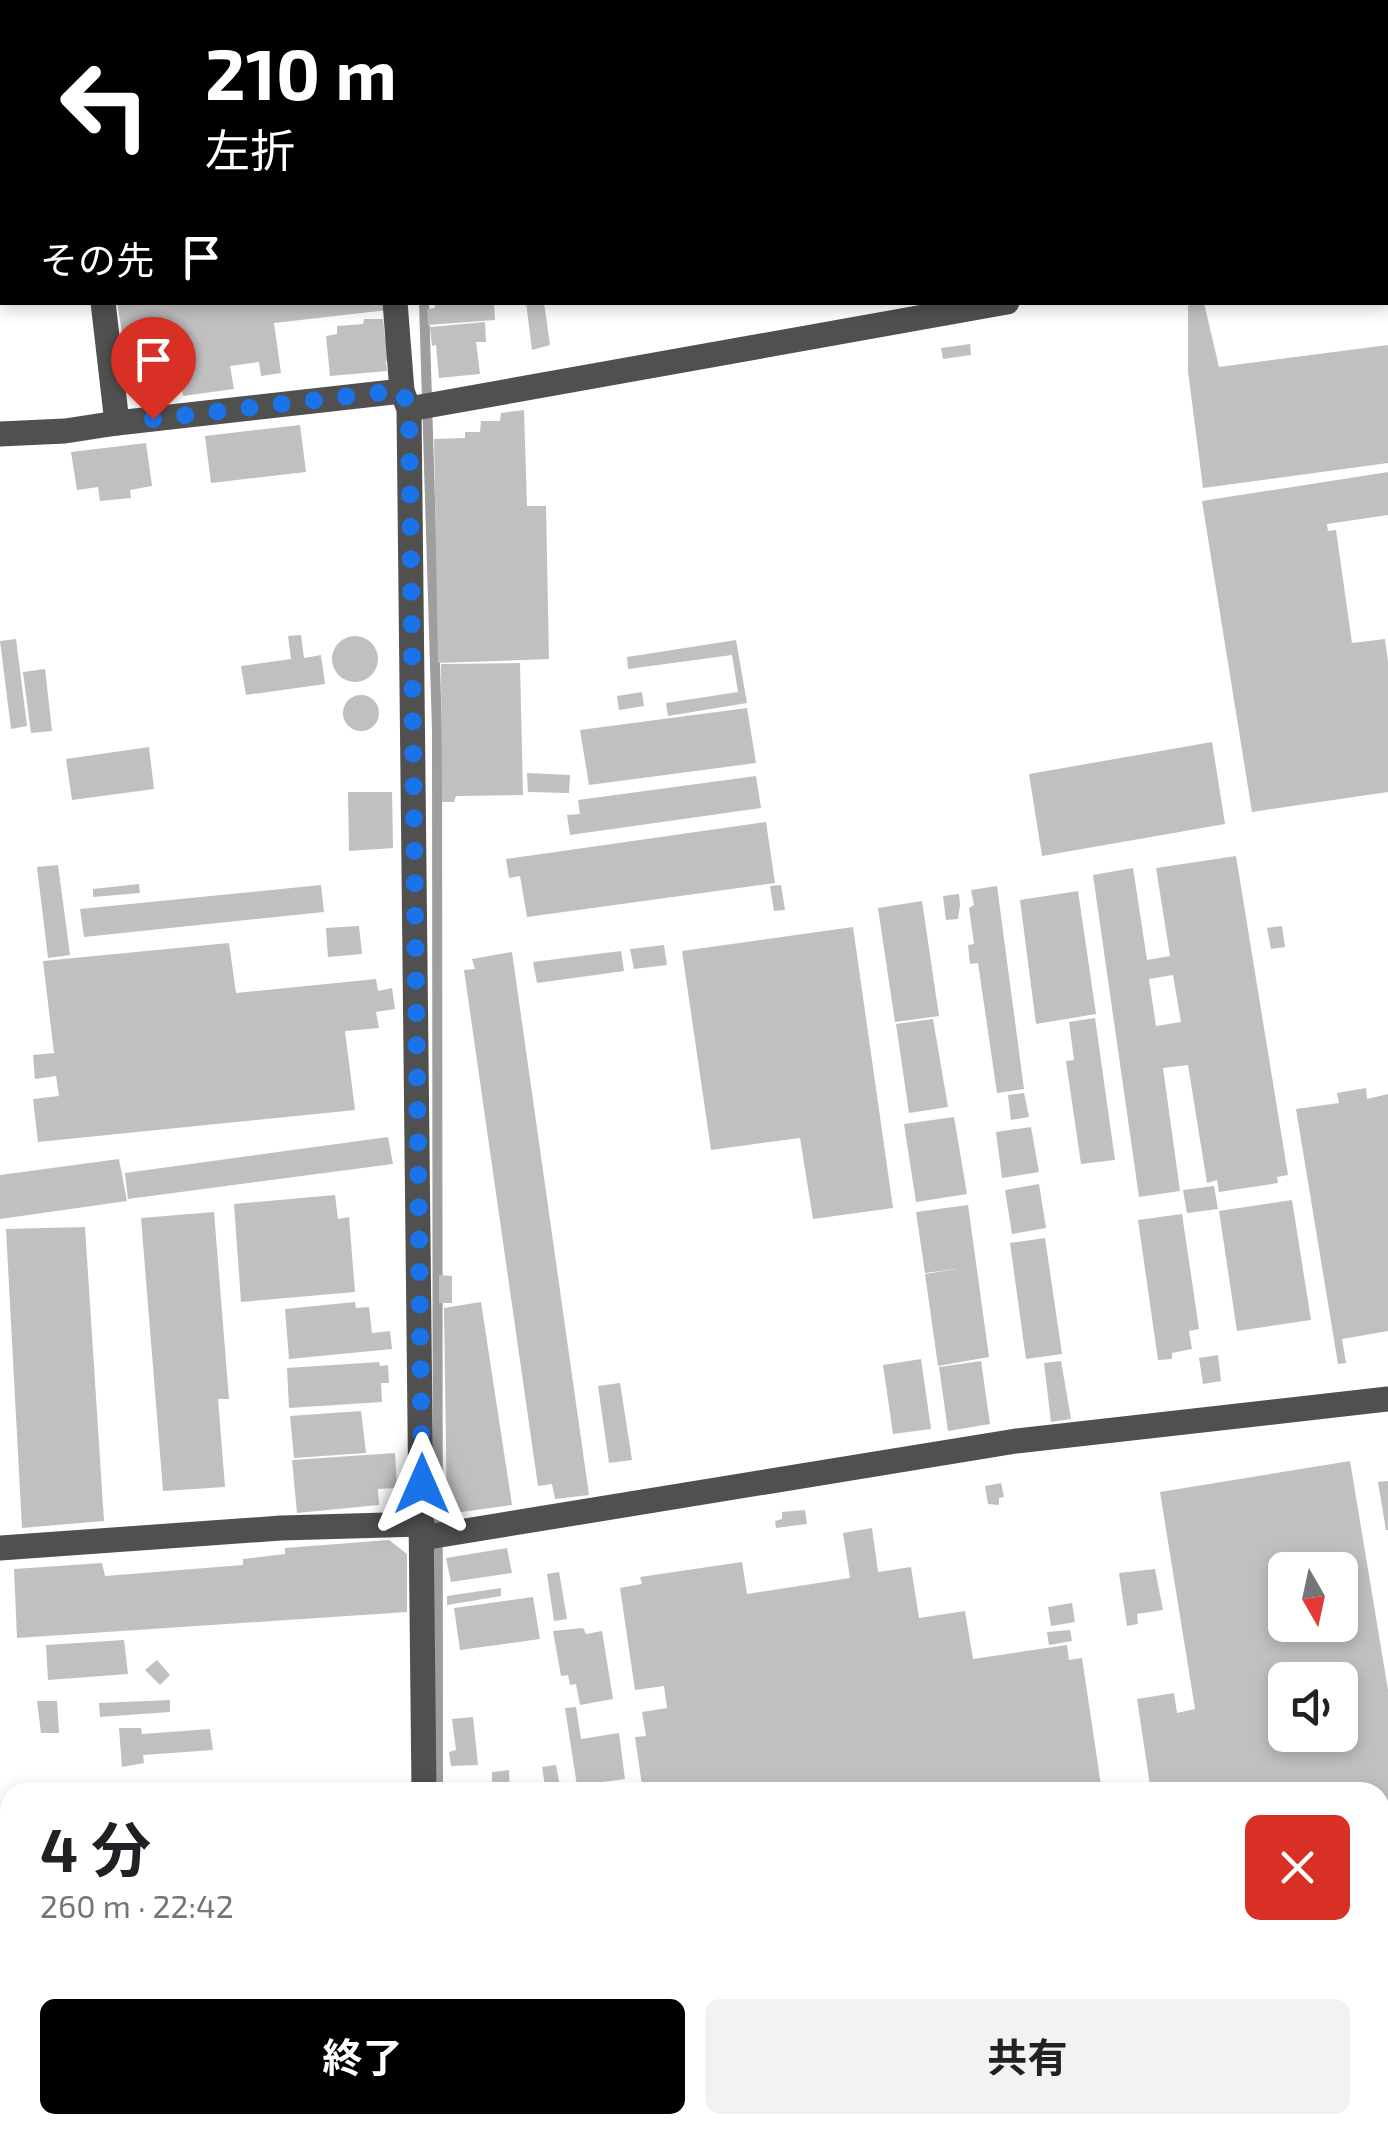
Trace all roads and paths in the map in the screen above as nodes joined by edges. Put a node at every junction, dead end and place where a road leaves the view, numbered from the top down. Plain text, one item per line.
1 (103, 305) edge
2 (395, 305) edge
3 (990, 305) edge
4 (408, 403) junction
5 (117, 423) junction
6 (0, 434) edge
7 (1388, 1398) edge
8 (423, 1533) junction
9 (0, 1548) edge
10 (424, 1782) edge

1 - 5 street
2 - 4 street
3 - 4 street
4 - 5 street
4 - 8 street
5 - 6 street
7 - 8 street
8 - 9 street
8 - 10 street

